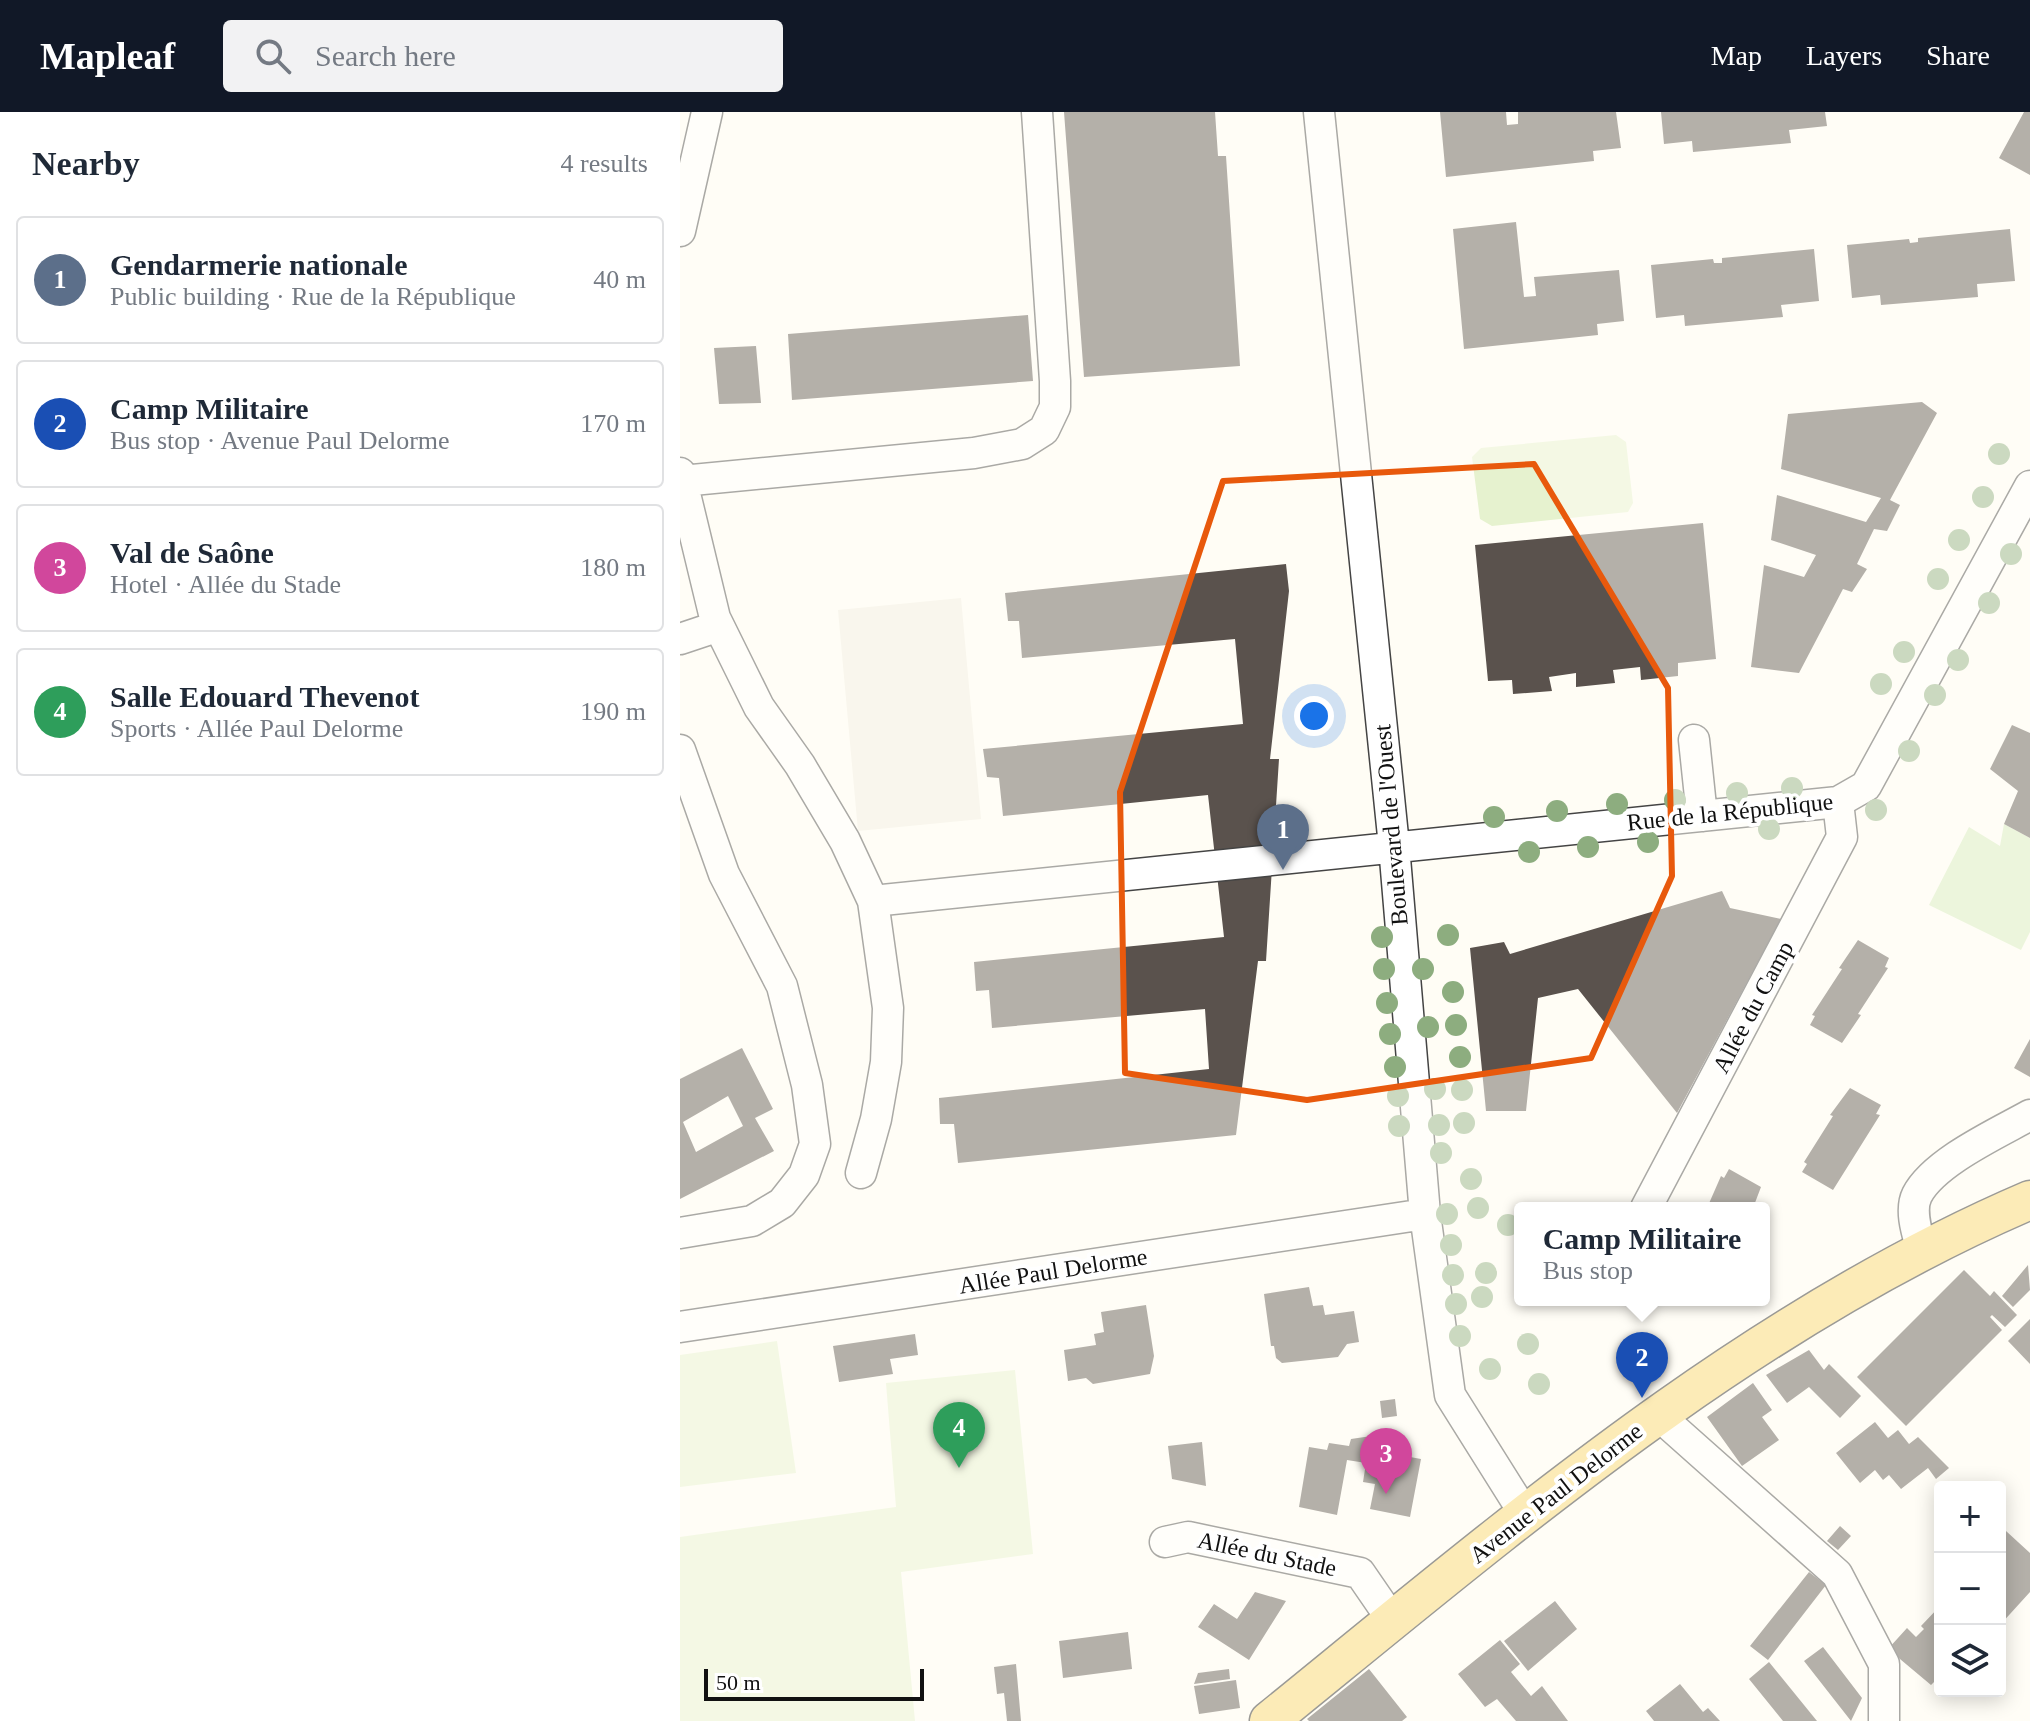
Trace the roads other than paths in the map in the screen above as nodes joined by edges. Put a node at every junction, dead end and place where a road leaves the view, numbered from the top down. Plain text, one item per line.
1 (707, 112) edge
2 (1037, 112) edge
3 (1319, 112) edge
4 (680, 231) edge
5 (681, 477) edge
6 (2030, 486) edge
7 (719, 626) junction
8 (680, 639) edge
9 (1694, 740) dead end
10 (680, 750) edge
11 (1838, 802) junction
12 (1702, 816) junction
13 (1394, 846) junction
14 (873, 901) junction
15 (2030, 1115) edge
16 (861, 1173) dead end
17 (2030, 1200) edge
18 (1649, 1202) edge
19 (1425, 1214) junction
20 (680, 1233) edge
21 (1922, 1251) junction
22 (680, 1327) edge
23 (1657, 1414) junction
24 (1526, 1516) junction
25 (1165, 1542) dead end
26 (1393, 1621) junction
27 (1269, 1721) edge
28 (1884, 1721) edge

1 - 4 street
2 - 5 street
3 - 13 street, Boulevard de l'Ouest
5 - 7 street
6 - 11 street, Rue de la République
7 - 8 street
7 - 14 street
9 - 12 street
10 - 20 street
11 - 12 street, Rue de la République
11 - 18 street, Allée du Camp
12 - 13 street, Rue de la République
13 - 14 street, Rue de la République
13 - 19 street, Boulevard de l'Ouest
14 - 16 street
15 - 21 street
17 - 21 main road, Avenue Paul Delorme
19 - 22 street, Allée Paul Delorme
19 - 24 street, Boulevard de l'Ouest
21 - 23 main road, Avenue Paul Delorme
23 - 24 main road, Avenue Paul Delorme
23 - 28 street
24 - 26 main road, Avenue Paul Delorme
25 - 26 street, Allée du Stade
26 - 27 main road, Avenue Paul Delorme

